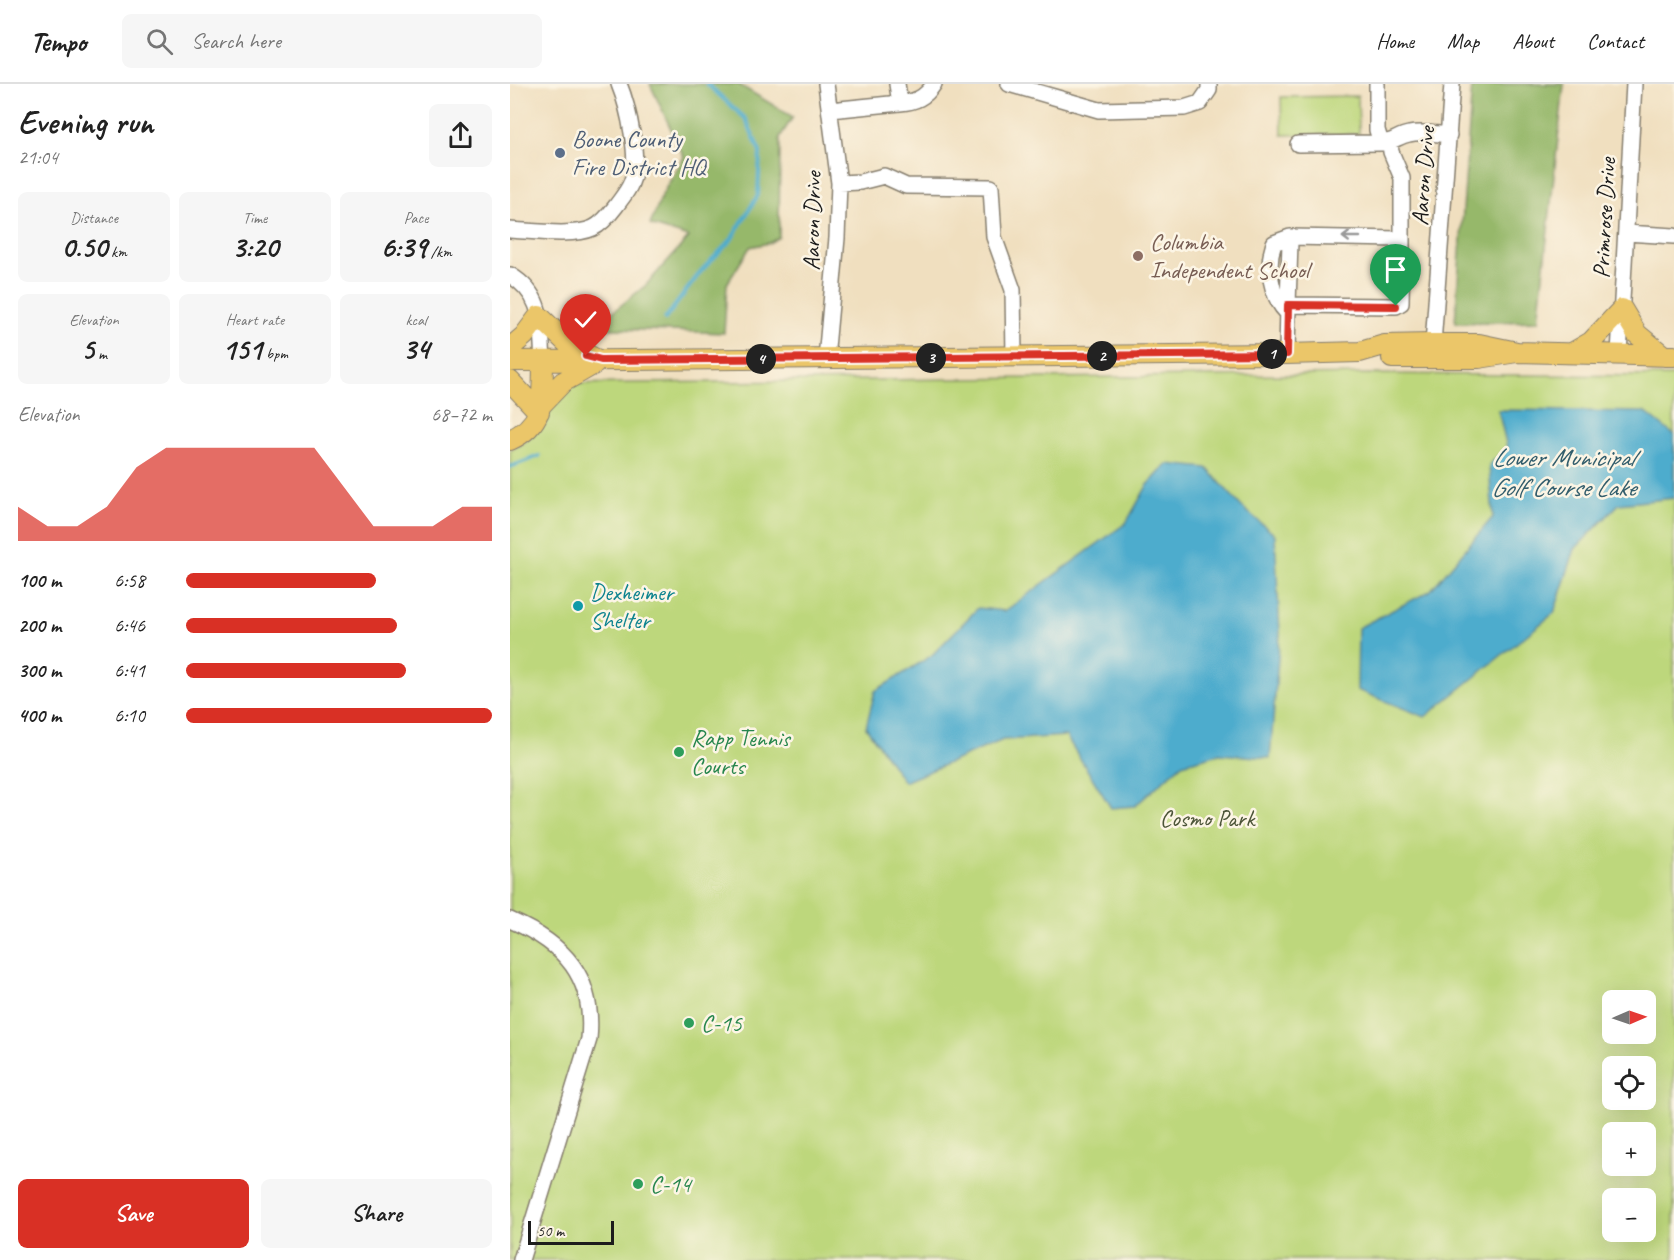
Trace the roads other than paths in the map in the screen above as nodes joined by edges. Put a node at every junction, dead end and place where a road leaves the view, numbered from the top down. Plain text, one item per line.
1 (619, 84) edge
2 (826, 84) edge
3 (897, 84) edge
4 (934, 84) edge
5 (1009, 84) edge
6 (1209, 84) edge
7 (1377, 84) edge
8 (1452, 84) edge
9 (1634, 84) edge
10 (900, 103) junction
11 (830, 110) junction
12 (1449, 135) junction
13 (1386, 143) junction
14 (1298, 144) dead end
15 (839, 183) junction
16 (510, 230) edge
17 (1626, 233) junction
18 (1674, 236) edge
19 (1402, 244) junction
20 (510, 275) edge
21 (1622, 309) junction
22 (1288, 310) junction
23 (539, 316) junction
24 (1433, 344) junction
25 (510, 348) edge
26 (1360, 352) junction
27 (1517, 352) junction
28 (1572, 353) junction
29 (1287, 354) junction
30 (1619, 354) junction
31 (1669, 356) edge
32 (1014, 357) junction
33 (826, 359) junction
34 (601, 360) junction
35 (510, 361) edge
36 (543, 361) junction
37 (510, 381) edge
38 (540, 409) junction
39 (510, 440) edge
40 (510, 920) edge
41 (521, 1260) edge

1 - 16 street
2 - 11 street, Aaron Drive
3 - 10 street
4 - 10 street
5 - 6 street
7 - 13 street
8 - 12 street, Aaron Drive
9 - 17 street, Primrose Drive
10 - 11 street
11 - 15 street, Aaron Drive
12 - 13 street
12 - 24 street, Aaron Drive
13 - 14 street
13 - 19 street
15 - 32 street
15 - 33 street, Aaron Drive
17 - 18 street
17 - 21 street, Primrose Drive
19 - 22 street
19 -> 22 street
20 - 23 street
21 - 28 main road
21 - 30 street, Primrose Drive
21 - 31 main road
22 - 29 street
23 - 25 main road
23 - 34 main road
23 - 36 street
24 - 26 main road
24 - 27 main road
26 - 27 main road
26 - 29 main road
27 - 28 main road
28 - 30 main road
29 - 32 main road
30 - 31 main road
32 - 33 main road
33 - 34 main road
34 - 36 main road
34 - 38 main road
35 - 36 main road
36 - 38 main road
37 - 38 main road
38 - 39 main road
40 - 41 street

